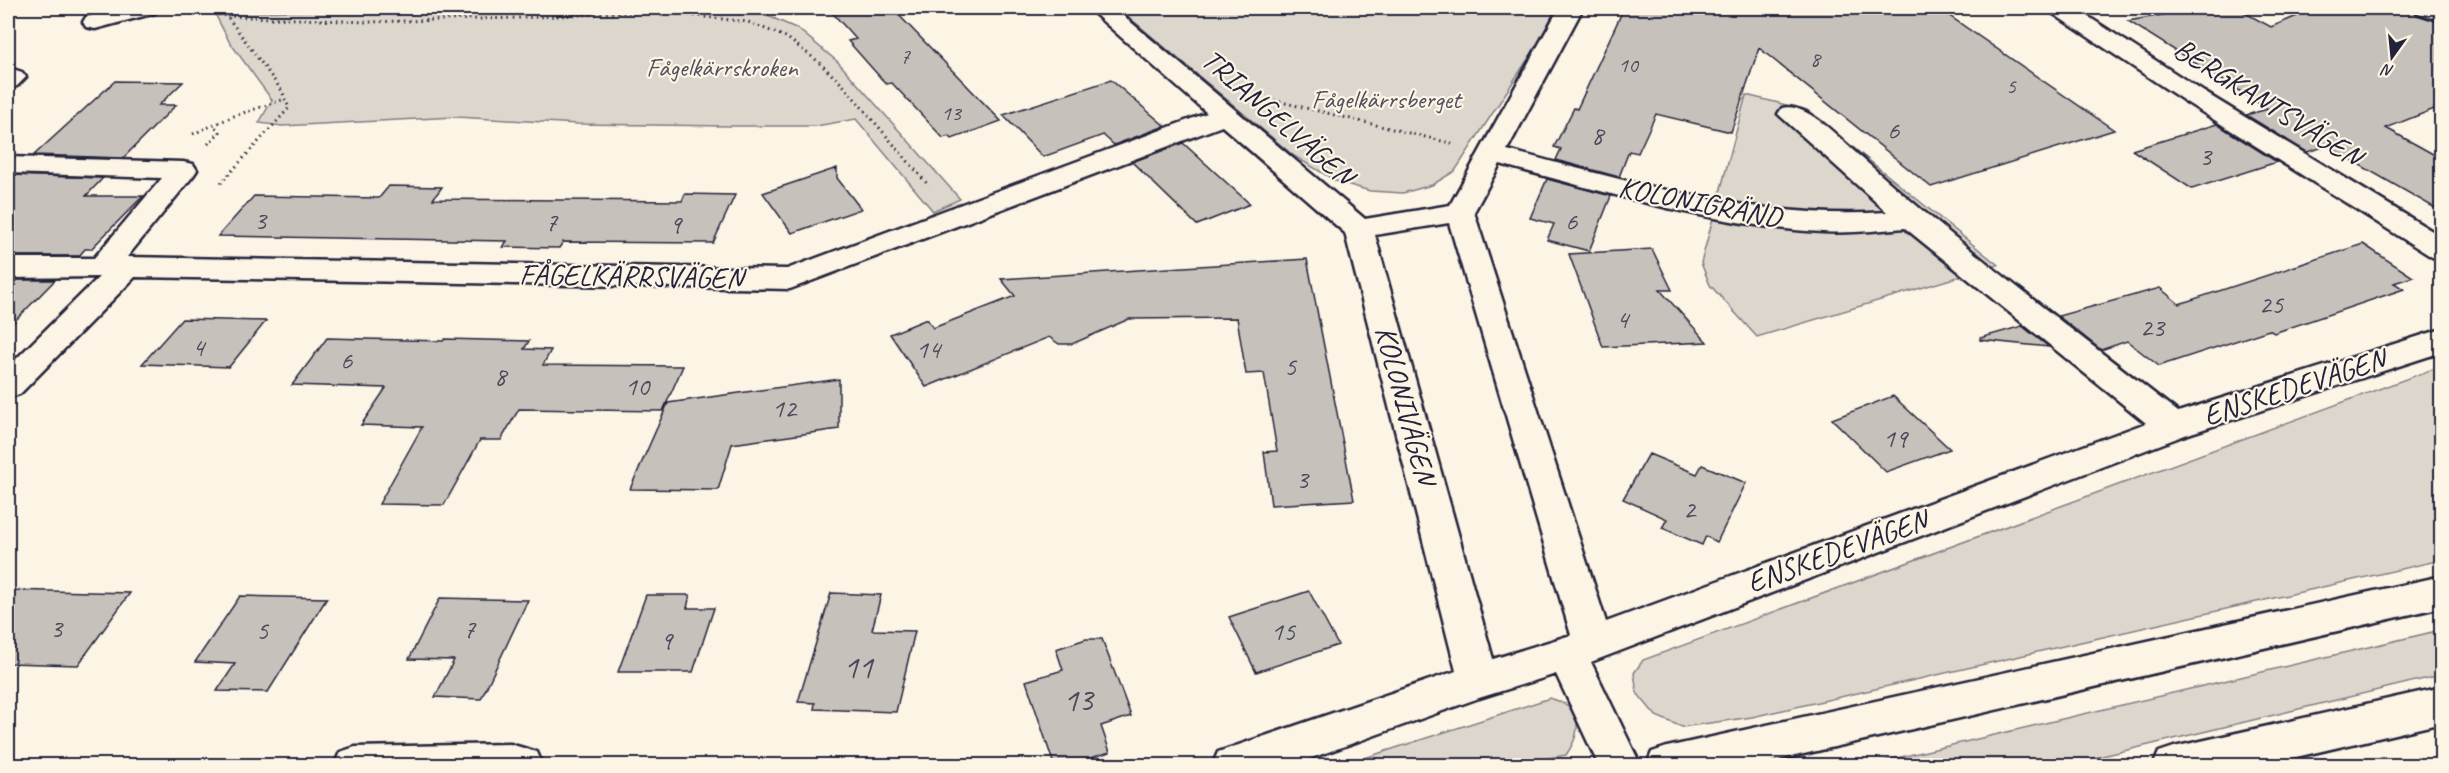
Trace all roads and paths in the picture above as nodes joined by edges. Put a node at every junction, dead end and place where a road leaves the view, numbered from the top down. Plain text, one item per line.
1 (147, 8) edge
2 (199, 8) edge
3 (1100, 8) edge
4 (1571, 8) edge
5 (2060, 8) edge
6 (2426, 8) edge
7 (2442, 14) edge
8 (227, 16) junction
9 (95, 22) dead end
10 (1263, 98) dead end
11 (285, 99) junction
12 (1791, 114) dead end
13 (1226, 115) junction
14 (1492, 154) junction
15 (8, 165) edge
16 (138, 169) junction
17 (218, 185) dead end
18 (1460, 212) junction
19 (955, 217) junction
20 (1912, 219) junction
21 (1359, 229) junction
22 (2442, 250) edge
23 (8, 268) edge
24 (114, 268) junction
25 (2442, 340) edge
26 (8, 386) edge
27 (2173, 426) junction
28 (2442, 591) edge
29 (1580, 648) junction
30 (1479, 681) junction
31 (2442, 705) edge
32 (356, 765) edge
33 (522, 765) edge
34 (1233, 765) edge
35 (1620, 765) edge
36 (1667, 765) edge
37 (2174, 765) edge

1 - 9 street
2 - 8 path
3 - 13 street, TRIANGELVÄGEN
4 - 14 street
5 - 22 street, BERGKANTSVÄGEN
6 - 7 street
8 - 11 path
8 - 19 path
10 - 14 path
11 - 16 path
11 - 17 path
12 - 20 street
13 - 19 street, FÅGELKÄRRSVÄGEN
13 - 21 street, TRIANGELVÄGEN
14 - 18 street
14 - 20 street, KOLONIGRÄND
15 - 16 street
16 - 24 street
18 - 21 street
18 - 29 street
19 - 24 street, FÅGELKÄRRSVÄGEN
20 - 27 street
21 - 30 street, KOLONIVÄGEN
23 - 24 street, FÅGELKÄRRSVÄGEN
24 - 26 street
25 - 27 street, ENSKEDEVÄGEN
27 - 29 street, ENSKEDEVÄGEN
28 - 36 street
29 - 30 street, ENSKEDEVÄGEN
29 - 35 street
30 - 34 street, ENSKEDEVÄGEN
31 - 37 street
32 - 33 street

